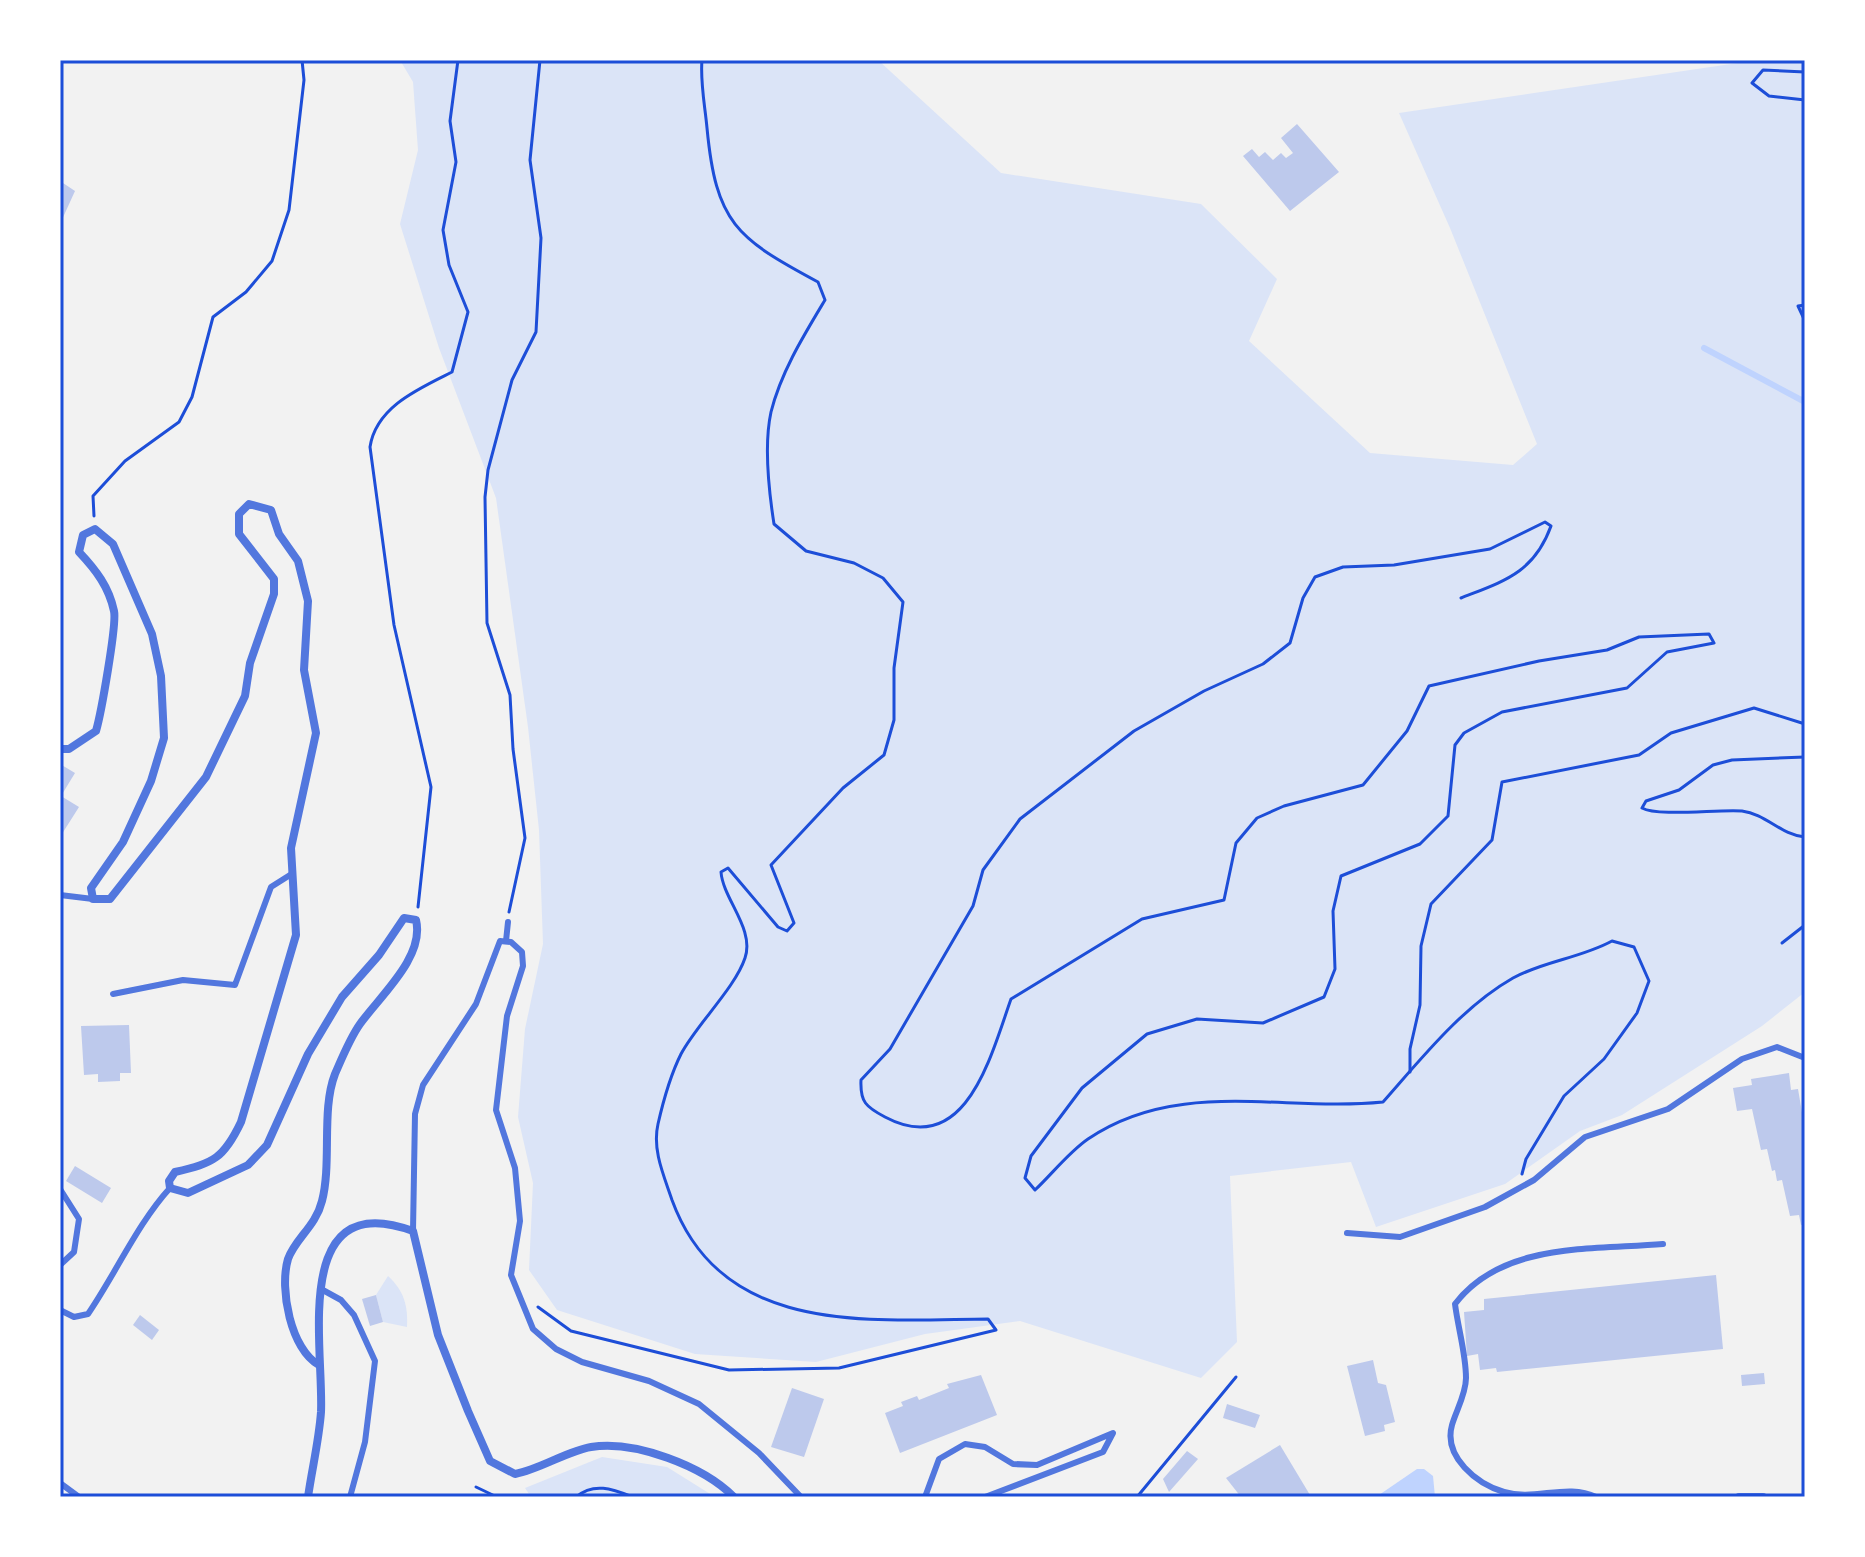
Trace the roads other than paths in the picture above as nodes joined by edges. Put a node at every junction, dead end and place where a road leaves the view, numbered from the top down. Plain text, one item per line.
1 (60, 749) edge
2 (290, 875) junction
3 (60, 895) edge
4 (93, 899) junction
5 (508, 922) road end
6 (506, 941) junction
7 (113, 994) dead end
8 (1805, 1058) edge
9 (170, 1188) junction
10 (60, 1189) edge
11 (413, 1231) junction
12 (1347, 1233) dead end
13 (1663, 1244) dead end
14 (60, 1265) edge
15 (318, 1287) junction
16 (60, 1310) edge
17 (319, 1365) junction
18 (60, 1483) edge
19 (79, 1497) edge
20 (308, 1497) edge
21 (350, 1497) edge
22 (734, 1497) edge
23 (801, 1497) edge
24 (925, 1497) edge
25 (985, 1497) edge
26 (1596, 1497) edge
27 (1739, 1497) edge
28 (1763, 1497) edge

1 - 4 street
2 - 4 street
2 - 7 lane
2 - 9 street
3 - 4 lane
5 - 6 lane
6 - 11 lane
6 - 23 lane
8 - 12 lane
9 - 16 lane
9 - 17 street
10 - 14 lane
11 - 15 street
11 - 22 street
13 - 26 lane
15 - 17 street
15 - 21 lane
17 - 20 street
18 - 19 lane
24 - 25 lane
27 - 28 street

